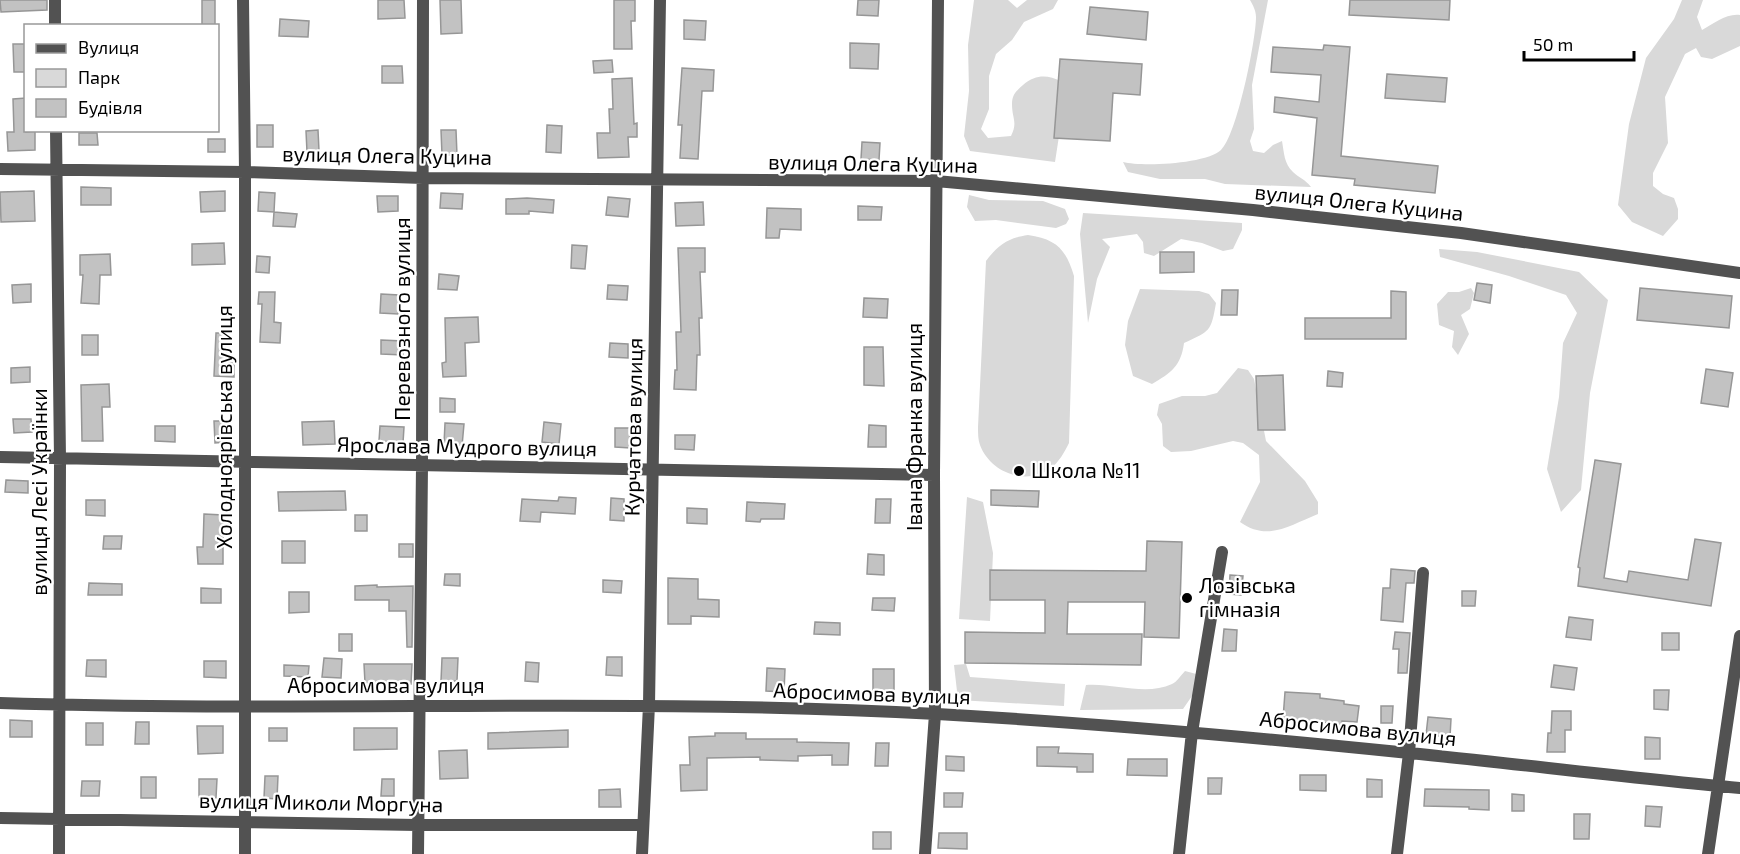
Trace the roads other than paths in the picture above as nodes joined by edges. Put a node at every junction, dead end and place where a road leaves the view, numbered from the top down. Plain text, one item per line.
1 (55, 0) edge
2 (243, 0) edge
3 (423, 0) edge
4 (660, 0) edge
5 (938, 0) edge
6 (56, 24) edge
7 (56, 132) edge
8 (0, 169) edge
9 (57, 169) junction
10 (245, 172) junction
11 (423, 178) junction
12 (657, 180) junction
13 (936, 181) junction
14 (1740, 273) edge
15 (0, 457) edge
16 (60, 459) junction
17 (244, 463) junction
18 (422, 466) junction
19 (652, 470) junction
20 (934, 475) junction
21 (1222, 552) dead end
22 (1423, 573) dead end
23 (1740, 636) edge
24 (0, 703) edge
25 (60, 705) junction
26 (421, 705) junction
27 (649, 705) junction
28 (245, 707) junction
29 (934, 714) junction
30 (1192, 732) junction
31 (1409, 753) junction
32 (1718, 786) junction
33 (1740, 788) edge
34 (59, 817) junction
35 (0, 818) edge
36 (244, 822) junction
37 (417, 825) junction
38 (642, 825) junction
39 (59, 854) edge
40 (244, 854) edge
41 (418, 854) edge
42 (642, 854) edge
43 (925, 854) edge
44 (1179, 854) edge
45 (1397, 854) edge
46 (1708, 854) edge

1 - 6 street
2 - 10 street, Холодноярівська вулиця
3 - 11 street, Перевозного вулиця
4 - 12 street, Курчатова вулиця
5 - 13 street, Івана Франка вулиця
7 - 9 street, вулиця Лесі Українки
8 - 9 street, вулиця Олега Куцина
9 - 10 street, вулиця Олега Куцина
9 - 16 street, вулиця Лесі Українки
10 - 11 street, вулиця Олега Куцина
10 - 17 street, Холодноярівська вулиця
11 - 12 street, вулиця Олега Куцина
11 - 18 street, Перевозного вулиця
12 - 13 street, вулиця Олега Куцина
12 - 19 street, Курчатова вулиця
13 - 14 street, вулиця Олега Куцина
13 - 20 street, Івана Франка вулиця
15 - 16 street, Ярослава Мудрого вулиця
16 - 17 street, Ярослава Мудрого вулиця
16 - 25 street, вулиця Лесі Українки
17 - 18 street, Ярослава Мудрого вулиця
17 - 28 street, Холодноярівська вулиця
18 - 19 street, Ярослава Мудрого вулиця
18 - 26 street, Перевозного вулиця
19 - 20 street, Ярослава Мудрого вулиця
19 - 27 street, Курчатова вулиця
20 - 29 street, Івана Франка вулиця
21 - 30 street
22 - 31 street
23 - 32 street
24 - 25 street, Абросимова вулиця
25 - 28 street, Абросимова вулиця
25 - 34 street, вулиця Лесі Українки
26 - 27 street, Абросимова вулиця
26 - 28 street, Абросимова вулиця
26 - 37 street, Перевозного вулиця
27 - 29 street, Абросимова вулиця
27 - 38 street, Курчатова вулиця
28 - 36 street, Холодноярівська вулиця
29 - 30 street, Абросимова вулиця
29 - 43 street, Івана Франка вулиця
30 - 31 street, Абросимова вулиця
30 - 44 street
31 - 32 street, Абросимова вулиця
31 - 45 street
32 - 33 street, Абросимова вулиця
32 - 46 street
34 - 35 street, вулиця Миколи Моргуна
34 - 36 street, вулиця Миколи Моргуна
34 - 39 street, вулиця Лесі Українки
36 - 37 street, вулиця Миколи Моргуна
36 - 40 street, Холодноярівська вулиця
37 - 38 street, вулиця Миколи Моргуна
37 - 41 street, Перевозного вулиця
38 - 42 street, Курчатова вулиця

